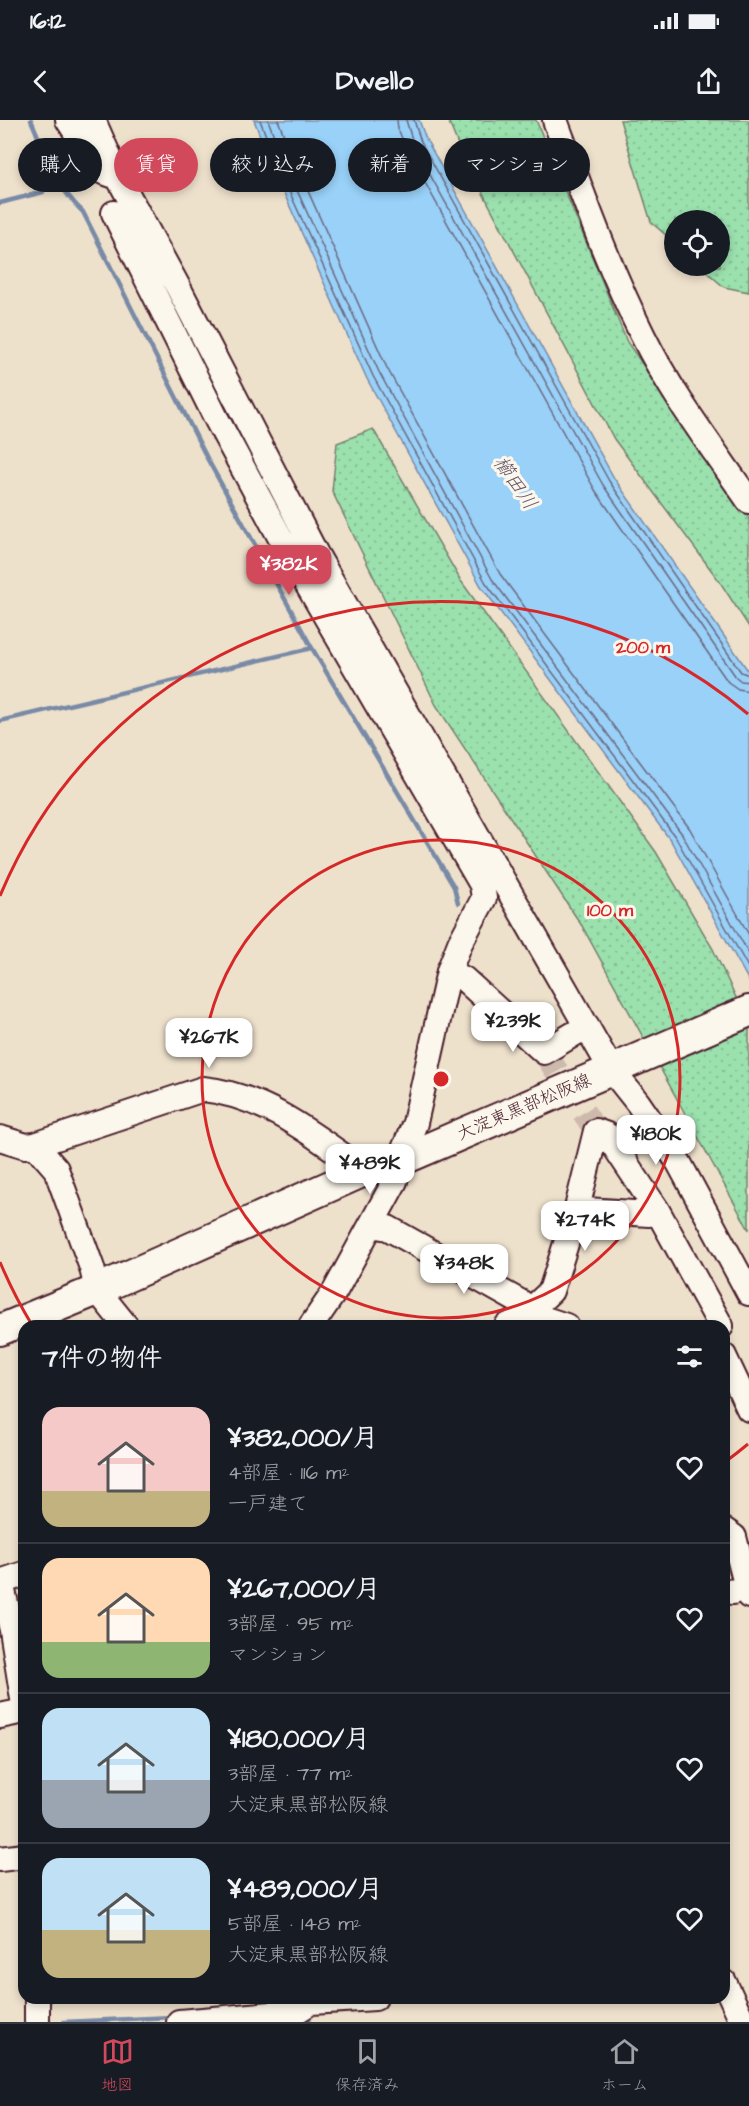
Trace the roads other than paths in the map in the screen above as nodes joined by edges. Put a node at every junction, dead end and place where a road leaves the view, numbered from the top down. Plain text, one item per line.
1 (68, 120) edge
2 (93, 120) edge
3 (555, 120) edge
4 (114, 168) edge
5 (114, 176) edge
6 (126, 192) edge
7 (114, 213) dead end
8 (749, 501) edge
9 (449, 971) junction
10 (749, 1011) edge
11 (587, 1026) junction
12 (616, 1067) junction
13 (0, 1138) edge
14 (35, 1145) junction
15 (399, 1161) junction
16 (364, 1172) junction
17 (657, 1210) junction
18 (576, 1212) junction
19 (372, 1225) junction
20 (103, 1287) junction
21 (749, 1293) edge
22 (531, 1310) junction
23 (24, 1320) edge
24 (122, 1320) edge
25 (315, 1320) edge
26 (518, 1320) edge
27 (548, 1320) edge
28 (718, 1320) edge
29 (18, 1322) edge
30 (0, 1330) edge
31 (730, 1369) edge
32 (749, 1409) edge
33 (730, 1534) edge
34 (18, 1576) edge
35 (1, 1582) edge
36 (740, 1591) edge
37 (18, 1668) edge
38 (18, 1712) edge
39 (0, 1716) edge
40 (18, 1857) edge
41 (0, 1859) edge
42 (730, 1995) edge
43 (37, 2004) edge
44 (302, 2004) edge
45 (37, 2022) edge
46 (179, 2022) edge
47 (743, 2022) edge

1 - 5 street
2 - 4 street
3 - 8 street
6 - 11 street
7 - 9 street
9 - 11 street
9 - 15 street
10 - 12 main road, 大淀東黒部松阪線
11 - 12 street
12 - 15 main road, 大淀東黒部松阪線
12 - 21 street
13 - 14 street
14 - 16 street
14 - 20 street
15 - 16 main road, 大淀東黒部松阪線
15 - 19 street
16 - 20 main road, 大淀東黒部松阪線
17 - 18 street
17 - 18 street
17 - 28 street
18 - 22 street
19 - 22 street
19 - 25 street
20 - 23 main road, 大淀東黒部松阪線
20 - 24 street
22 - 26 street
22 - 27 street
29 - 30 main road, 大淀東黒部松阪線
31 - 32 street
33 - 36 street
34 - 35 street
35 - 37 street
38 - 39 street
40 - 41 street
42 - 47 street
43 - 45 street
44 - 46 street

